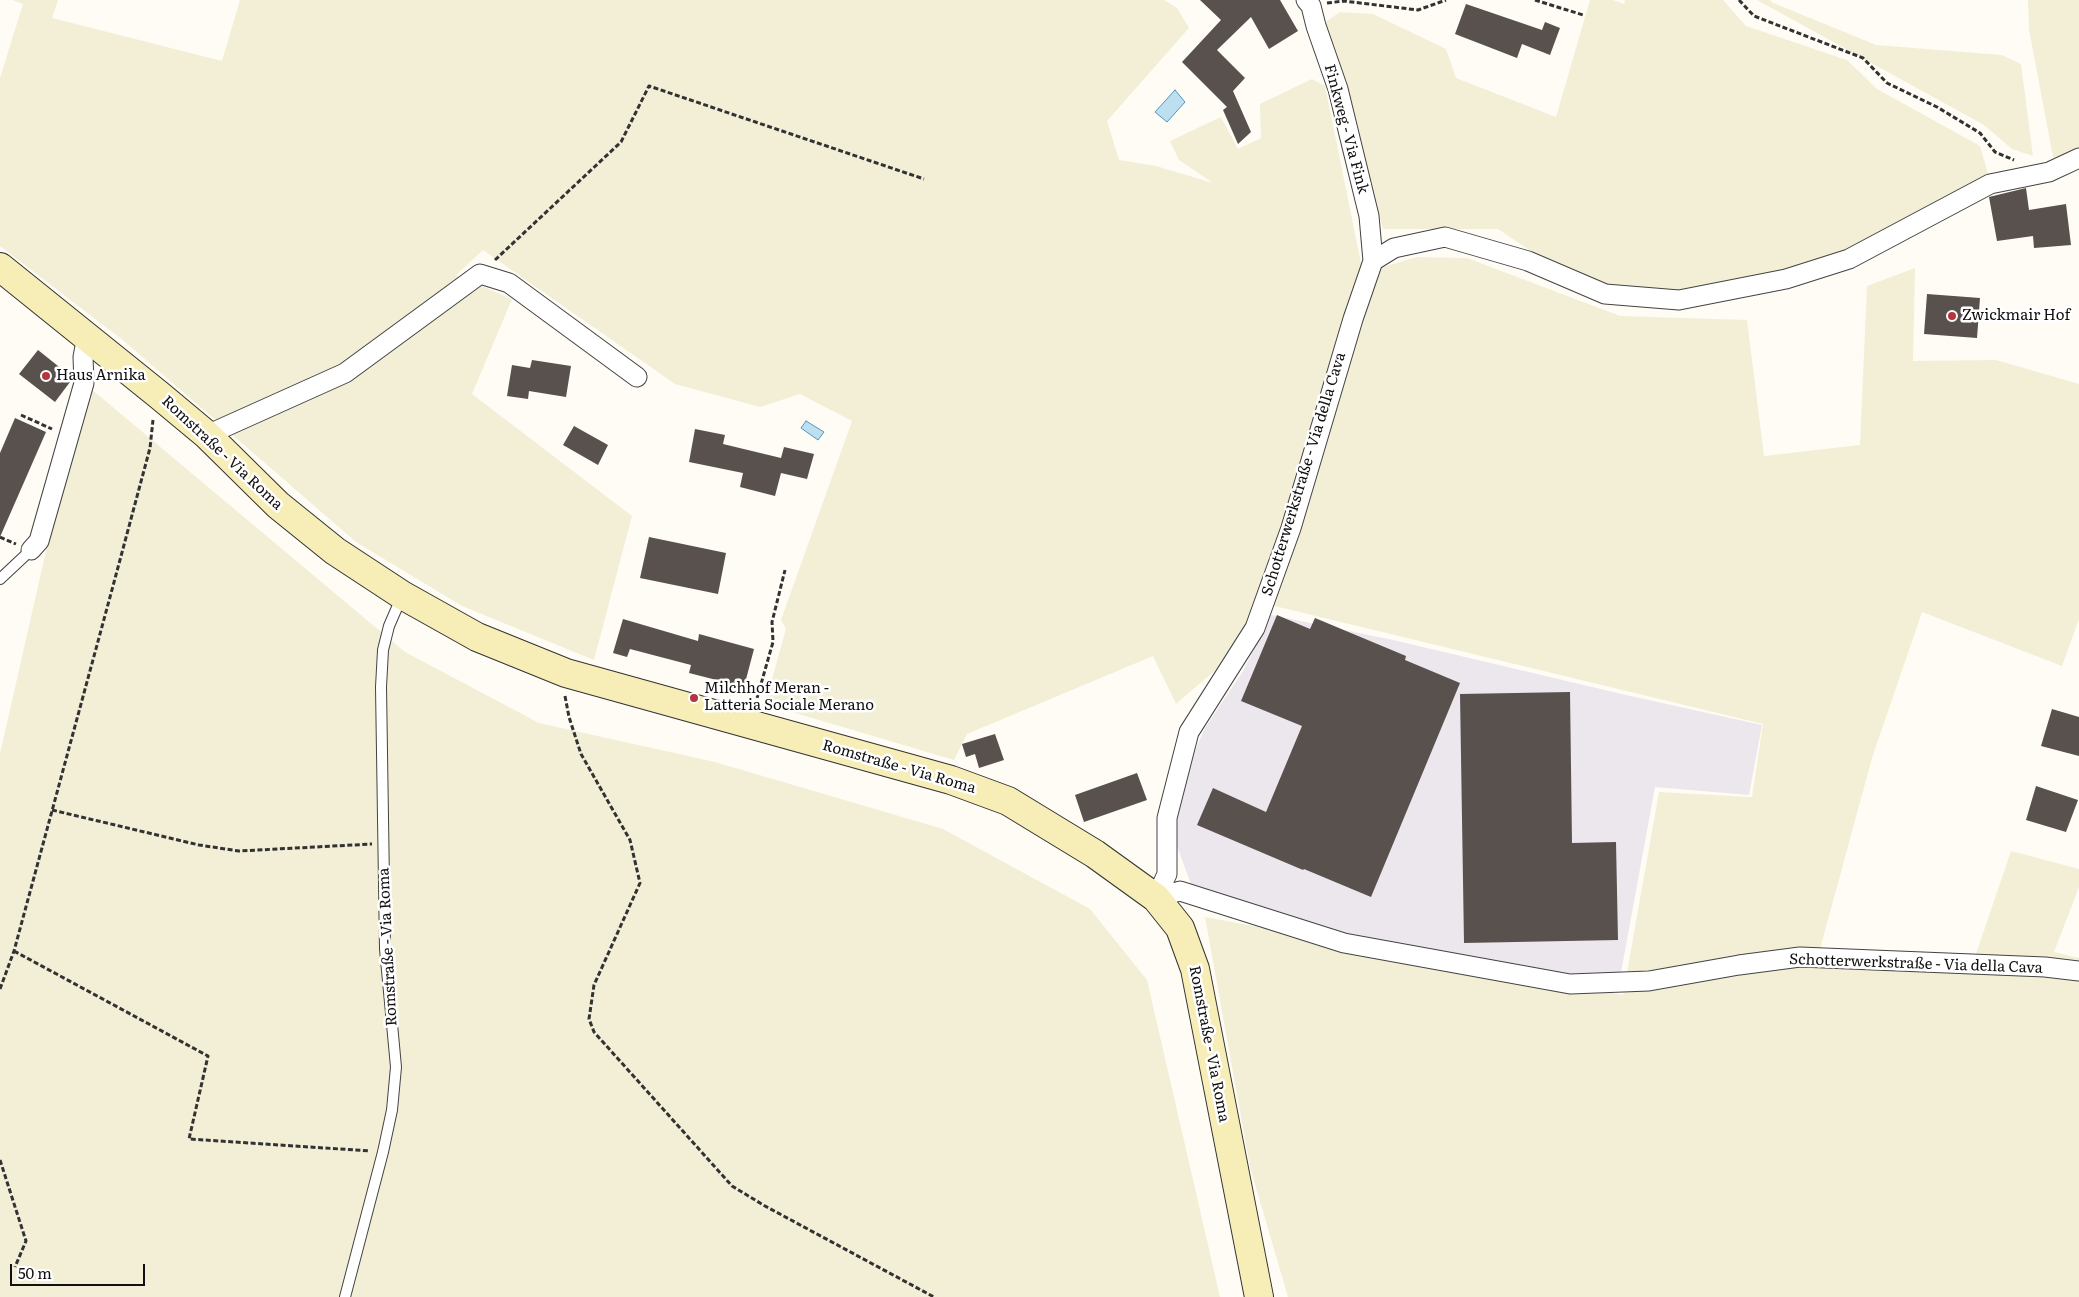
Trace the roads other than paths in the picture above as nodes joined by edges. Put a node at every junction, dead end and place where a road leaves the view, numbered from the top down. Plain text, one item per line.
1 (1309, 3) edge
2 (2079, 158) edge
3 (1374, 261) junction
4 (0, 266) edge
5 (85, 346) junction
6 (637, 377) dead end
7 (206, 435) junction
8 (31, 550) joint
9 (0, 579) edge
10 (402, 595) junction
11 (1156, 898) junction
12 (2079, 971) edge
13 (345, 1297) edge
14 (1259, 1297) edge

1 - 3 street, Finkweg - Via Fink
2 - 3 street
3 - 11 street, Schotterwerkstraße - Via della Cava
4 - 5 street, Romstraße - Via Roma
5 - 7 street, Romstraße - Via Roma
5 - 8 street
6 - 7 street
7 - 10 street, Romstraße - Via Roma
8 - 9 lane
10 - 11 street, Romstraße - Via Roma
10 - 13 lane, Romstraße - Via Roma
11 - 12 street, Schotterwerkstraße - Via della Cava
11 - 14 street, Romstraße - Via Roma

